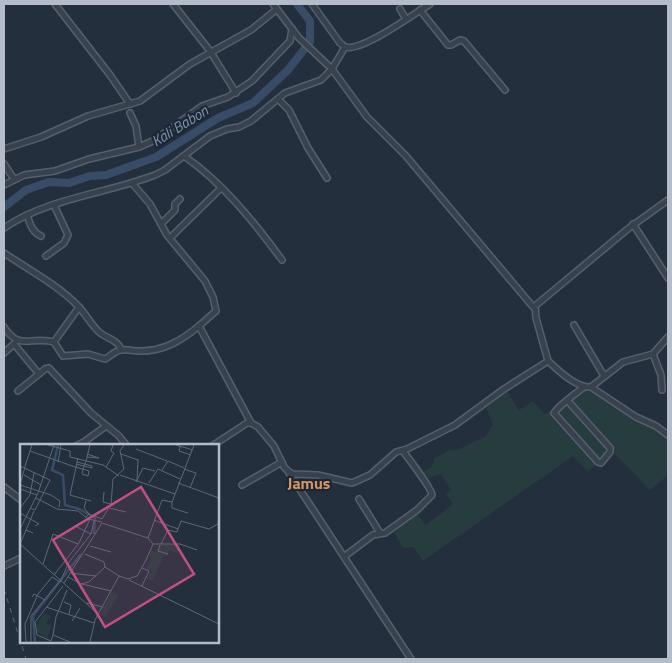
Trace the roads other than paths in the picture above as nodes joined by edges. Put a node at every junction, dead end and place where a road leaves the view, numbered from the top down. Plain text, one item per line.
1 (55, 4) edge
2 (173, 4) edge
3 (273, 4) edge
4 (312, 4) edge
5 (430, 4) edge
6 (400, 9) dead end
7 (277, 10) junction
8 (420, 10) junction
9 (406, 19) junction
10 (292, 29) junction
11 (345, 47) junction
12 (210, 51) junction
13 (332, 69) junction
14 (505, 90) dead end
15 (236, 93) junction
16 (278, 99) junction
17 (130, 104) junction
18 (130, 113) dead end
19 (139, 146) junction
20 (4, 149) edge
21 (184, 156) junction
22 (4, 164) edge
23 (14, 178) junction
24 (327, 178) dead end
25 (132, 183) junction
26 (4, 185) edge
27 (221, 188) junction
28 (180, 199) dead end
29 (668, 200) edge
30 (54, 205) junction
31 (27, 215) junction
32 (161, 224) junction
33 (633, 224) junction
34 (4, 228) edge
35 (41, 236) dead end
36 (170, 238) junction
37 (4, 253) edge
38 (46, 256) dead end
39 (282, 260) dead end
40 (668, 278) edge
41 (79, 307) junction
42 (534, 308) junction
43 (574, 325) dead end
44 (199, 326) junction
45 (4, 327) edge
46 (668, 337) edge
47 (54, 342) junction
48 (15, 343) junction
49 (121, 350) junction
50 (4, 353) edge
51 (653, 354) junction
52 (548, 361) junction
53 (39, 374) junction
54 (604, 376) junction
55 (584, 387) junction
56 (591, 387) junction
57 (662, 390) dead end
58 (18, 391) dead end
59 (567, 400) junction
60 (251, 423) junction
61 (106, 426) junction
62 (668, 435) edge
63 (80, 444) edge
64 (125, 444) edge
65 (215, 444) edge
66 (403, 451) junction
67 (282, 462) junction
68 (289, 472) junction
69 (242, 485) dead end
70 (4, 487) edge
71 (20, 499) edge
72 (359, 499) dead end
73 (380, 533) junction
74 (345, 556) junction
75 (20, 558) edge
76 (4, 565) edge
77 (411, 659) edge

1 - 17 street
2 - 12 street
3 - 7 street
4 - 11 street
5 - 8 street
6 - 9 street
7 - 10 street
7 - 12 street
8 - 9 street
8 - 14 street
9 - 11 street
10 - 13 street
10 - 15 street
11 - 13 street
12 - 15 street
12 - 17 street
13 - 16 street
13 - 42 street
15 - 19 street
16 - 21 street
16 - 24 street
17 - 20 street
18 - 19 street
19 - 23 street
21 - 25 street
21 - 27 street
22 - 23 street
23 - 26 street
25 - 30 street
25 - 32 street
27 - 36 street
27 - 39 street
28 - 32 street
29 - 33 street
30 - 31 street
30 - 38 street
31 - 34 street
31 - 35 street
32 - 36 street
33 - 40 street
33 - 42 street
36 - 44 street
37 - 41 street
41 - 47 street
41 - 49 street
42 - 52 street
43 - 54 street
44 - 49 street
44 - 60 street
45 - 48 street
46 - 51 street
47 - 48 street
47 - 49 street
48 - 50 street
48 - 53 street
51 - 54 street
51 - 57 street
52 - 55 street
52 - 66 street
53 - 58 street
53 - 61 street
54 - 56 street
55 - 56 street
55 - 59 street
56 - 62 street
59 - 59 street
60 - 65 street
60 - 67 street
61 - 63 street
61 - 64 street
66 - 68 street
66 - 73 street
67 - 68 street
67 - 69 street
68 - 74 street
70 - 71 street
72 - 73 street
73 - 74 street
74 - 77 street
75 - 76 street

